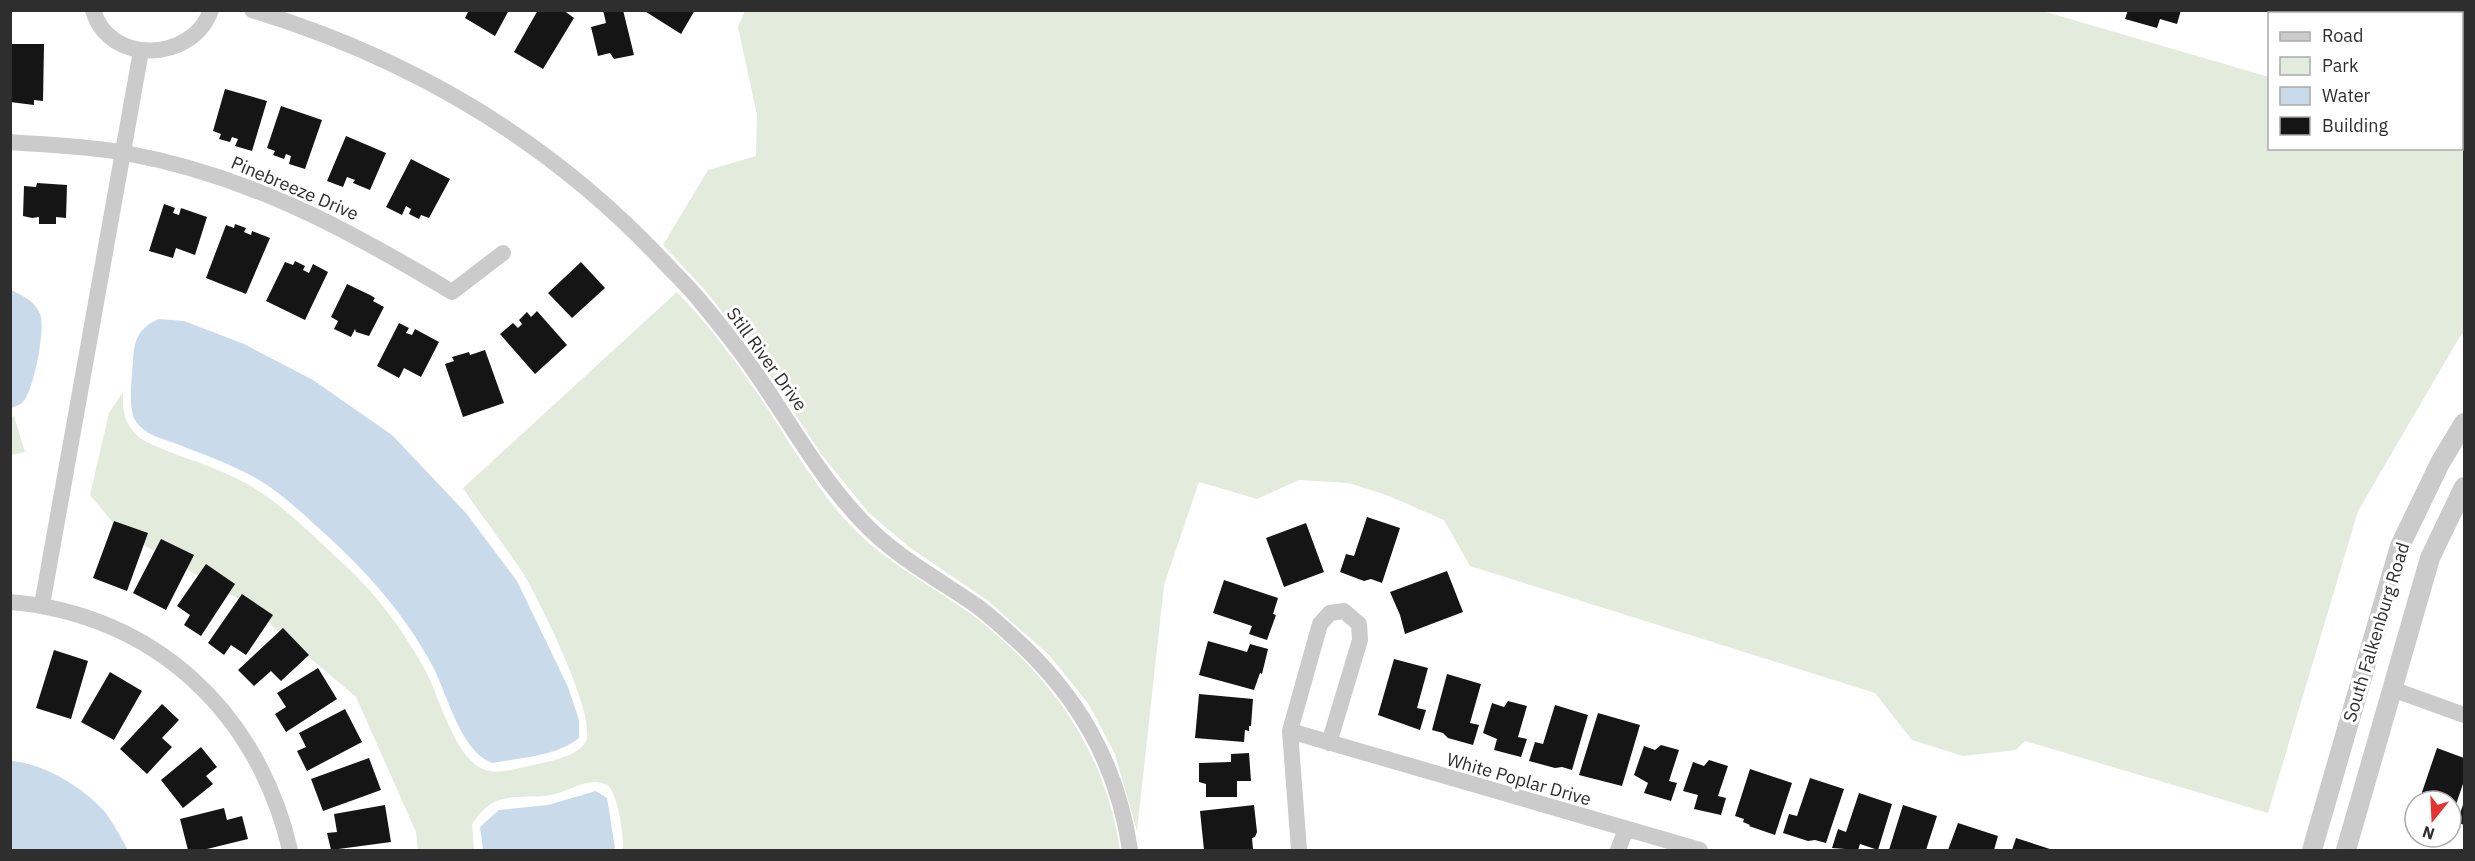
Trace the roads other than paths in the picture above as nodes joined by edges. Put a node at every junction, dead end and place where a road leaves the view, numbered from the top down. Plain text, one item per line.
1 (93, 10) edge
2 (211, 10) edge
3 (252, 10) edge
4 (141, 51) junction
5 (10, 142) edge
6 (124, 153) junction
7 (503, 254) dead end
8 (2464, 423) edge
9 (2464, 487) edge
10 (10, 602) edge
11 (42, 605) junction
12 (2361, 680) junction
13 (2392, 689) junction
14 (2464, 715) edge
15 (1290, 731) junction
16 (1329, 743) junction
17 (1626, 830) junction
18 (290, 850) edge
19 (1130, 850) edge
20 (1299, 850) edge
21 (1618, 850) edge
22 (1700, 850) edge
23 (2312, 850) edge
24 (2346, 850) edge

1 - 4 street
2 - 4 street
3 - 19 street, Still River Drive
4 - 6 street
5 - 6 street, Pinebreeze Drive
6 - 7 street, Pinebreeze Drive
6 - 11 street
8 - 12 street, South Falkenburg Road
9 - 13 street, South Falkenburg Road
10 - 11 street
11 - 18 street
12 - 13 street
12 - 23 street, South Falkenburg Road
13 - 14 street
13 - 24 street, South Falkenburg Road
15 - 16 street, White Poplar Drive
15 - 16 street
15 - 20 street
16 - 17 street, White Poplar Drive
17 - 21 street
17 - 22 street, White Poplar Drive

